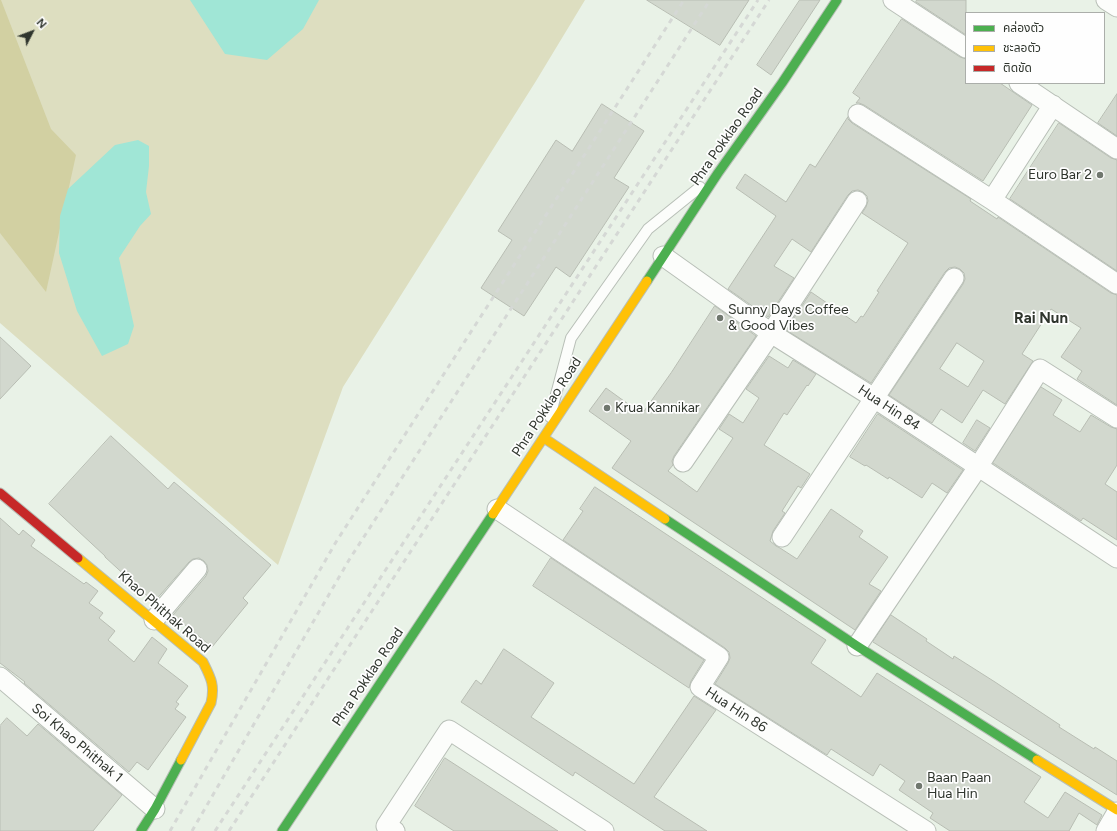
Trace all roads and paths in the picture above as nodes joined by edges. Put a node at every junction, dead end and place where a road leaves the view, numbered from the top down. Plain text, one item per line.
1 (837, 0) edge
2 (893, 0) edge
3 (1106, 0) edge
4 (1117, 7) edge
5 (965, 47) edge
6 (1021, 84) edge
7 (1053, 105) junction
8 (858, 114) dead end
9 (1117, 149) edge
10 (718, 173) junction
11 (992, 200) junction
12 (857, 201) dead end
13 (664, 256) junction
14 (954, 278) dead end
15 (1117, 284) edge
16 (771, 333) junction
17 (874, 398) junction
18 (1117, 418) edge
19 (544, 438) junction
20 (682, 462) dead end
21 (978, 467) junction
22 (0, 492) edge
23 (497, 509) junction
24 (782, 537) dead end
25 (1117, 558) edge
26 (197, 569) dead end
27 (154, 620) junction
28 (857, 646) junction
29 (0, 677) edge
30 (155, 809) junction
31 (1117, 811) edge
32 (141, 831) edge
33 (282, 831) edge
34 (395, 831) edge
35 (604, 831) edge
36 (926, 831) edge
37 (1106, 831) edge

1 - 10 street, Phra Pokklao Road
2 - 5 street
3 - 4 street
6 - 7 street
7 - 9 street
7 - 11 street
8 - 11 street
10 - 13 street, Phra Pokklao Road
10 - 19 lane
11 - 15 street
12 - 16 street
13 - 16 street, Hua Hin 84
13 - 19 street, Phra Pokklao Road
14 - 17 street
16 - 17 street, Hua Hin 84
16 - 20 street
17 - 21 street, Hua Hin 84
17 - 24 street
18 - 21 street
19 - 23 street, Phra Pokklao Road
19 - 28 street
21 - 25 street, Hua Hin 84
21 - 28 street
22 - 27 street, Khao Phithak Road
23 - 33 street, Phra Pokklao Road
23 - 36 street, Hua Hin 86
26 - 27 street
27 - 30 street, Khao Phithak Road
28 - 31 street
29 - 30 street, Soi Khao Phithak 1
30 - 32 street, Khao Phithak Road
31 - 37 street
34 - 35 street

